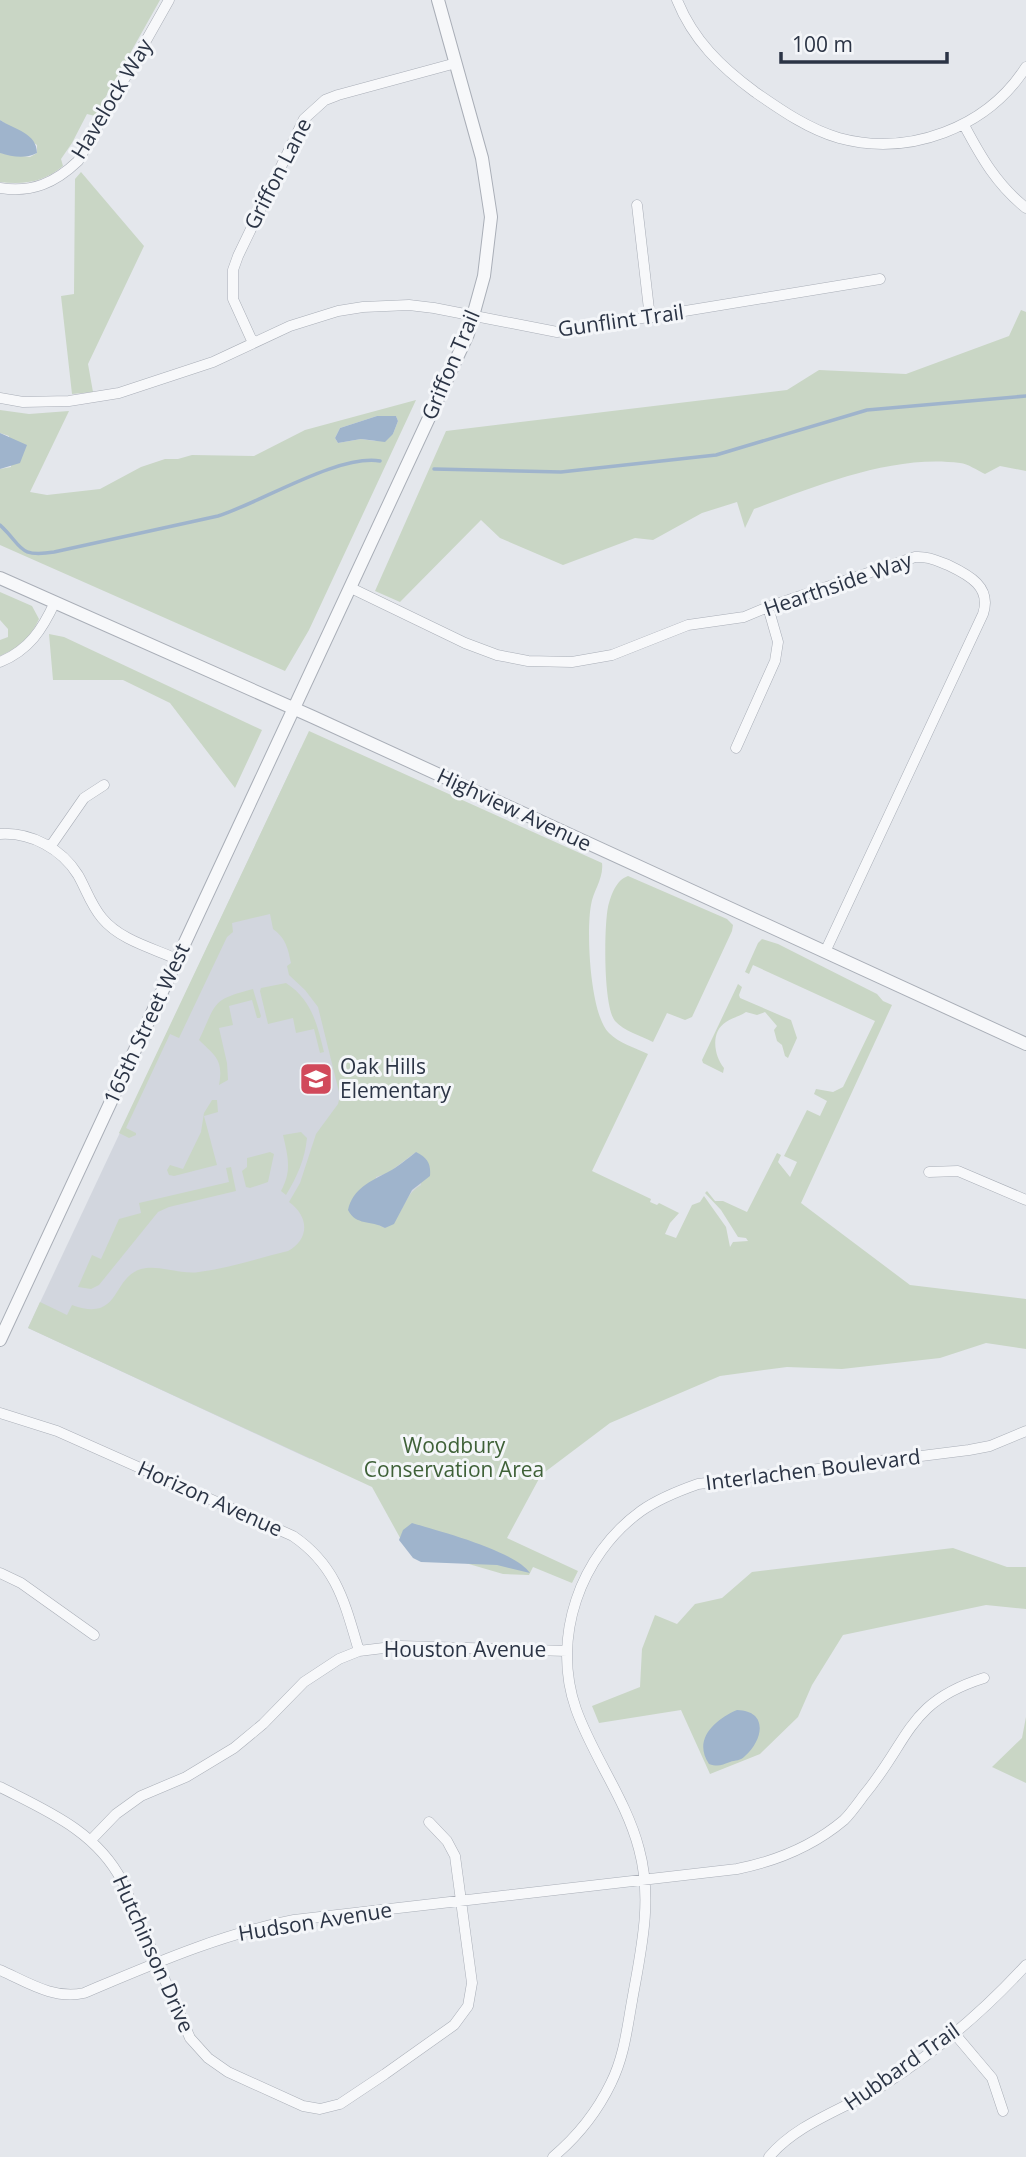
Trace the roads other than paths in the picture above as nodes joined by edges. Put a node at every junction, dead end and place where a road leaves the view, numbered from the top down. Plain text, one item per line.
1 (169, 0) edge
2 (438, 0) edge
3 (677, 0) edge
4 (456, 63) junction
5 (1026, 67) edge
6 (964, 125) junction
7 (0, 188) edge
8 (638, 205) dead end
9 (1026, 208) edge
10 (880, 279) dead end
11 (475, 316) junction
12 (650, 318) junction
13 (253, 343) junction
14 (0, 398) edge
15 (0, 578) edge
16 (351, 588) junction
17 (55, 602) junction
18 (768, 607) junction
19 (0, 662) edge
20 (294, 708) junction
21 (736, 748) dead end
22 (104, 785) dead end
23 (0, 834) edge
24 (50, 847) junction
25 (825, 952) junction
26 (177, 960) junction
27 (1026, 1044) edge
28 (929, 1172) dead end
29 (1026, 1200) edge
30 (0, 1340) edge
31 (0, 1413) edge
32 (1026, 1431) edge
33 (0, 1573) edge
34 (94, 1635) dead end
35 (359, 1651) junction
36 (567, 1651) junction
37 (984, 1678) dead end
38 (0, 1787) edge
39 (429, 1822) dead end
40 (91, 1840) junction
41 (645, 1880) junction
42 (461, 1902) junction
43 (157, 1963) junction
44 (1026, 1965) edge
45 (0, 1970) edge
46 (954, 2033) junction
47 (1003, 2111) dead end
48 (553, 2157) edge
49 (769, 2157) edge

1 - 7 street, Havelock Way
2 - 4 street, Griffon Trail
3 - 6 street
4 - 11 street, Griffon Trail
4 - 13 street, Griffon Lane
5 - 6 street
6 - 9 street
8 - 12 street
10 - 12 street, Gunflint Trail
11 - 12 street, Gunflint Trail
11 - 13 street, Gunflint Trail
11 - 16 street, Griffon Trail
13 - 14 street, Gunflint Trail
15 - 17 street, Highview Avenue
16 - 18 street, Hearthside Way
16 - 20 street, Griffon Trail
17 - 19 street
17 - 20 street, Highview Avenue
18 - 21 street
18 - 25 street, Hearthside Way
20 - 25 street, Highview Avenue
20 - 26 street, 165th Street West
22 - 24 street
23 - 24 street
24 - 26 street
25 - 27 street, Highview Avenue
26 - 30 street, 165th Street West
28 - 29 street
31 - 35 street, Horizon Avenue
32 - 36 street, Interlachen Boulevard
33 - 34 street
35 - 36 street, Houston Avenue
35 - 40 street, Houston Avenue
36 - 41 street, Interlachen Boulevard
37 - 41 street, Hudson Avenue
38 - 40 street, Hutchinson Drive
39 - 42 street, Hutchinson Drive
40 - 43 street, Hutchinson Drive
41 - 42 street, Hudson Avenue
41 - 48 street, Interlachen Boulevard
42 - 43 street, Hudson Avenue
42 - 43 street, Hutchinson Drive
43 - 45 street, Hudson Avenue
44 - 46 street, Hubbard Trail
46 - 47 street
46 - 49 street, Hubbard Trail

